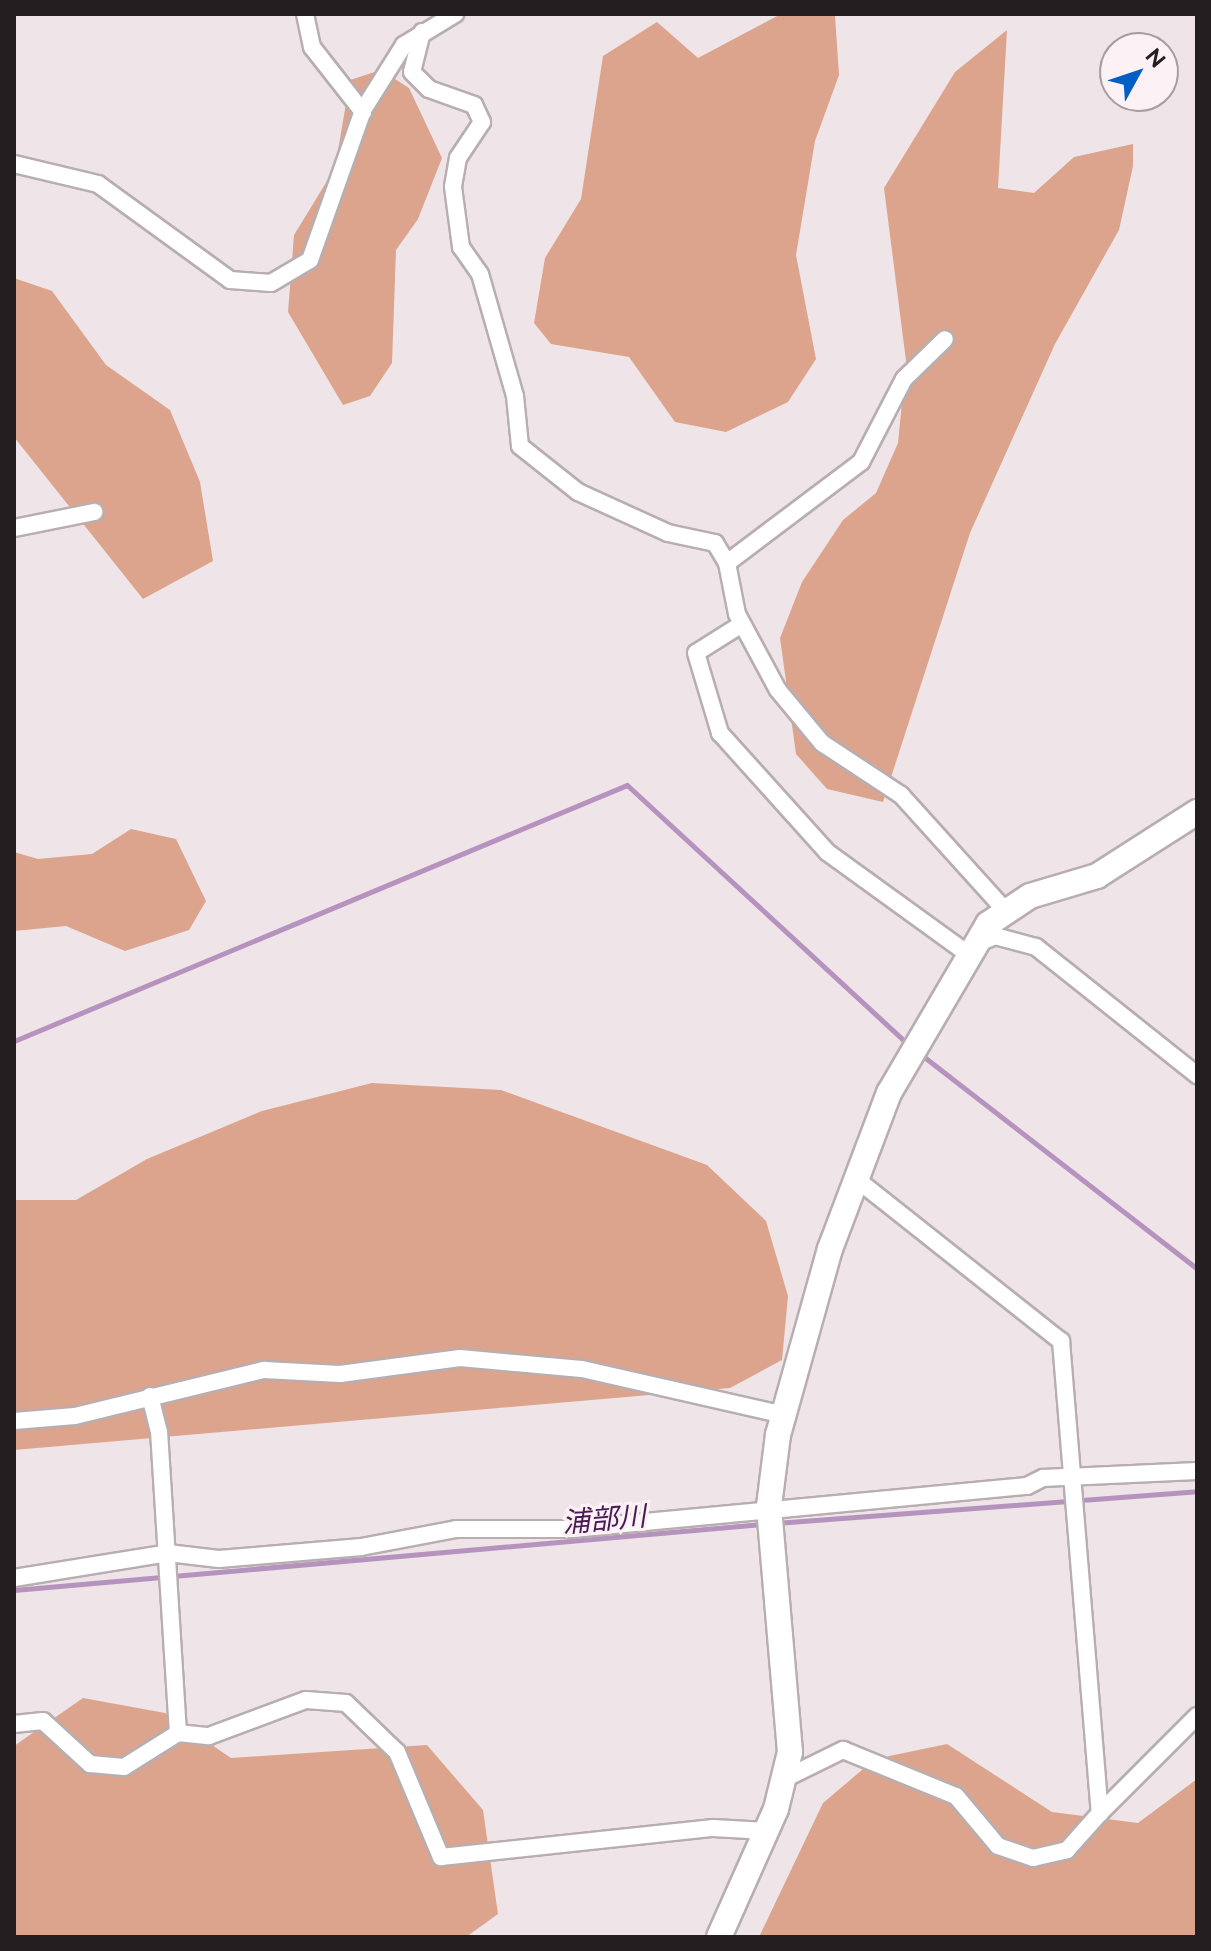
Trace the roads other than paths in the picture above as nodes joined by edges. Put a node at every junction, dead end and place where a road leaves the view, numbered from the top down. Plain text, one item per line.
1 (305, 14) edge
2 (455, 14) edge
3 (422, 32) junction
4 (363, 112) junction
5 (14, 164) edge
6 (945, 339) dead end
7 (94, 512) dead end
8 (14, 528) edge
9 (727, 563) junction
10 (742, 624) junction
11 (1197, 812) edge
12 (1005, 910) junction
13 (970, 949) junction
14 (1197, 1075) edge
15 (855, 1178) junction
16 (150, 1396) junction
17 (784, 1415) junction
18 (14, 1421) edge
19 (1197, 1471) edge
20 (1072, 1477) junction
21 (769, 1506) junction
22 (168, 1553) junction
23 (14, 1578) edge
24 (1197, 1716) edge
25 (14, 1724) edge
26 (178, 1733) junction
27 (786, 1778) junction
28 (1100, 1813) junction
29 (767, 1831) junction
30 (719, 1937) edge

1 - 4 street
2 - 3 street
3 - 4 street
3 - 9 street
4 - 5 street
6 - 9 street
7 - 8 street
9 - 10 street
10 - 12 street
10 - 13 street
11 - 12 street
12 - 13 street
13 - 14 street
13 - 15 street
15 - 17 street
15 - 20 street
16 - 17 street
16 - 18 street
16 - 22 street
17 - 21 street
19 - 20 street
20 - 21 street
20 - 28 street
21 - 22 street
21 - 27 street
22 - 23 street
22 - 26 street
24 - 28 street
25 - 26 street
26 - 29 street
27 - 28 street
27 - 29 street
29 - 30 street

